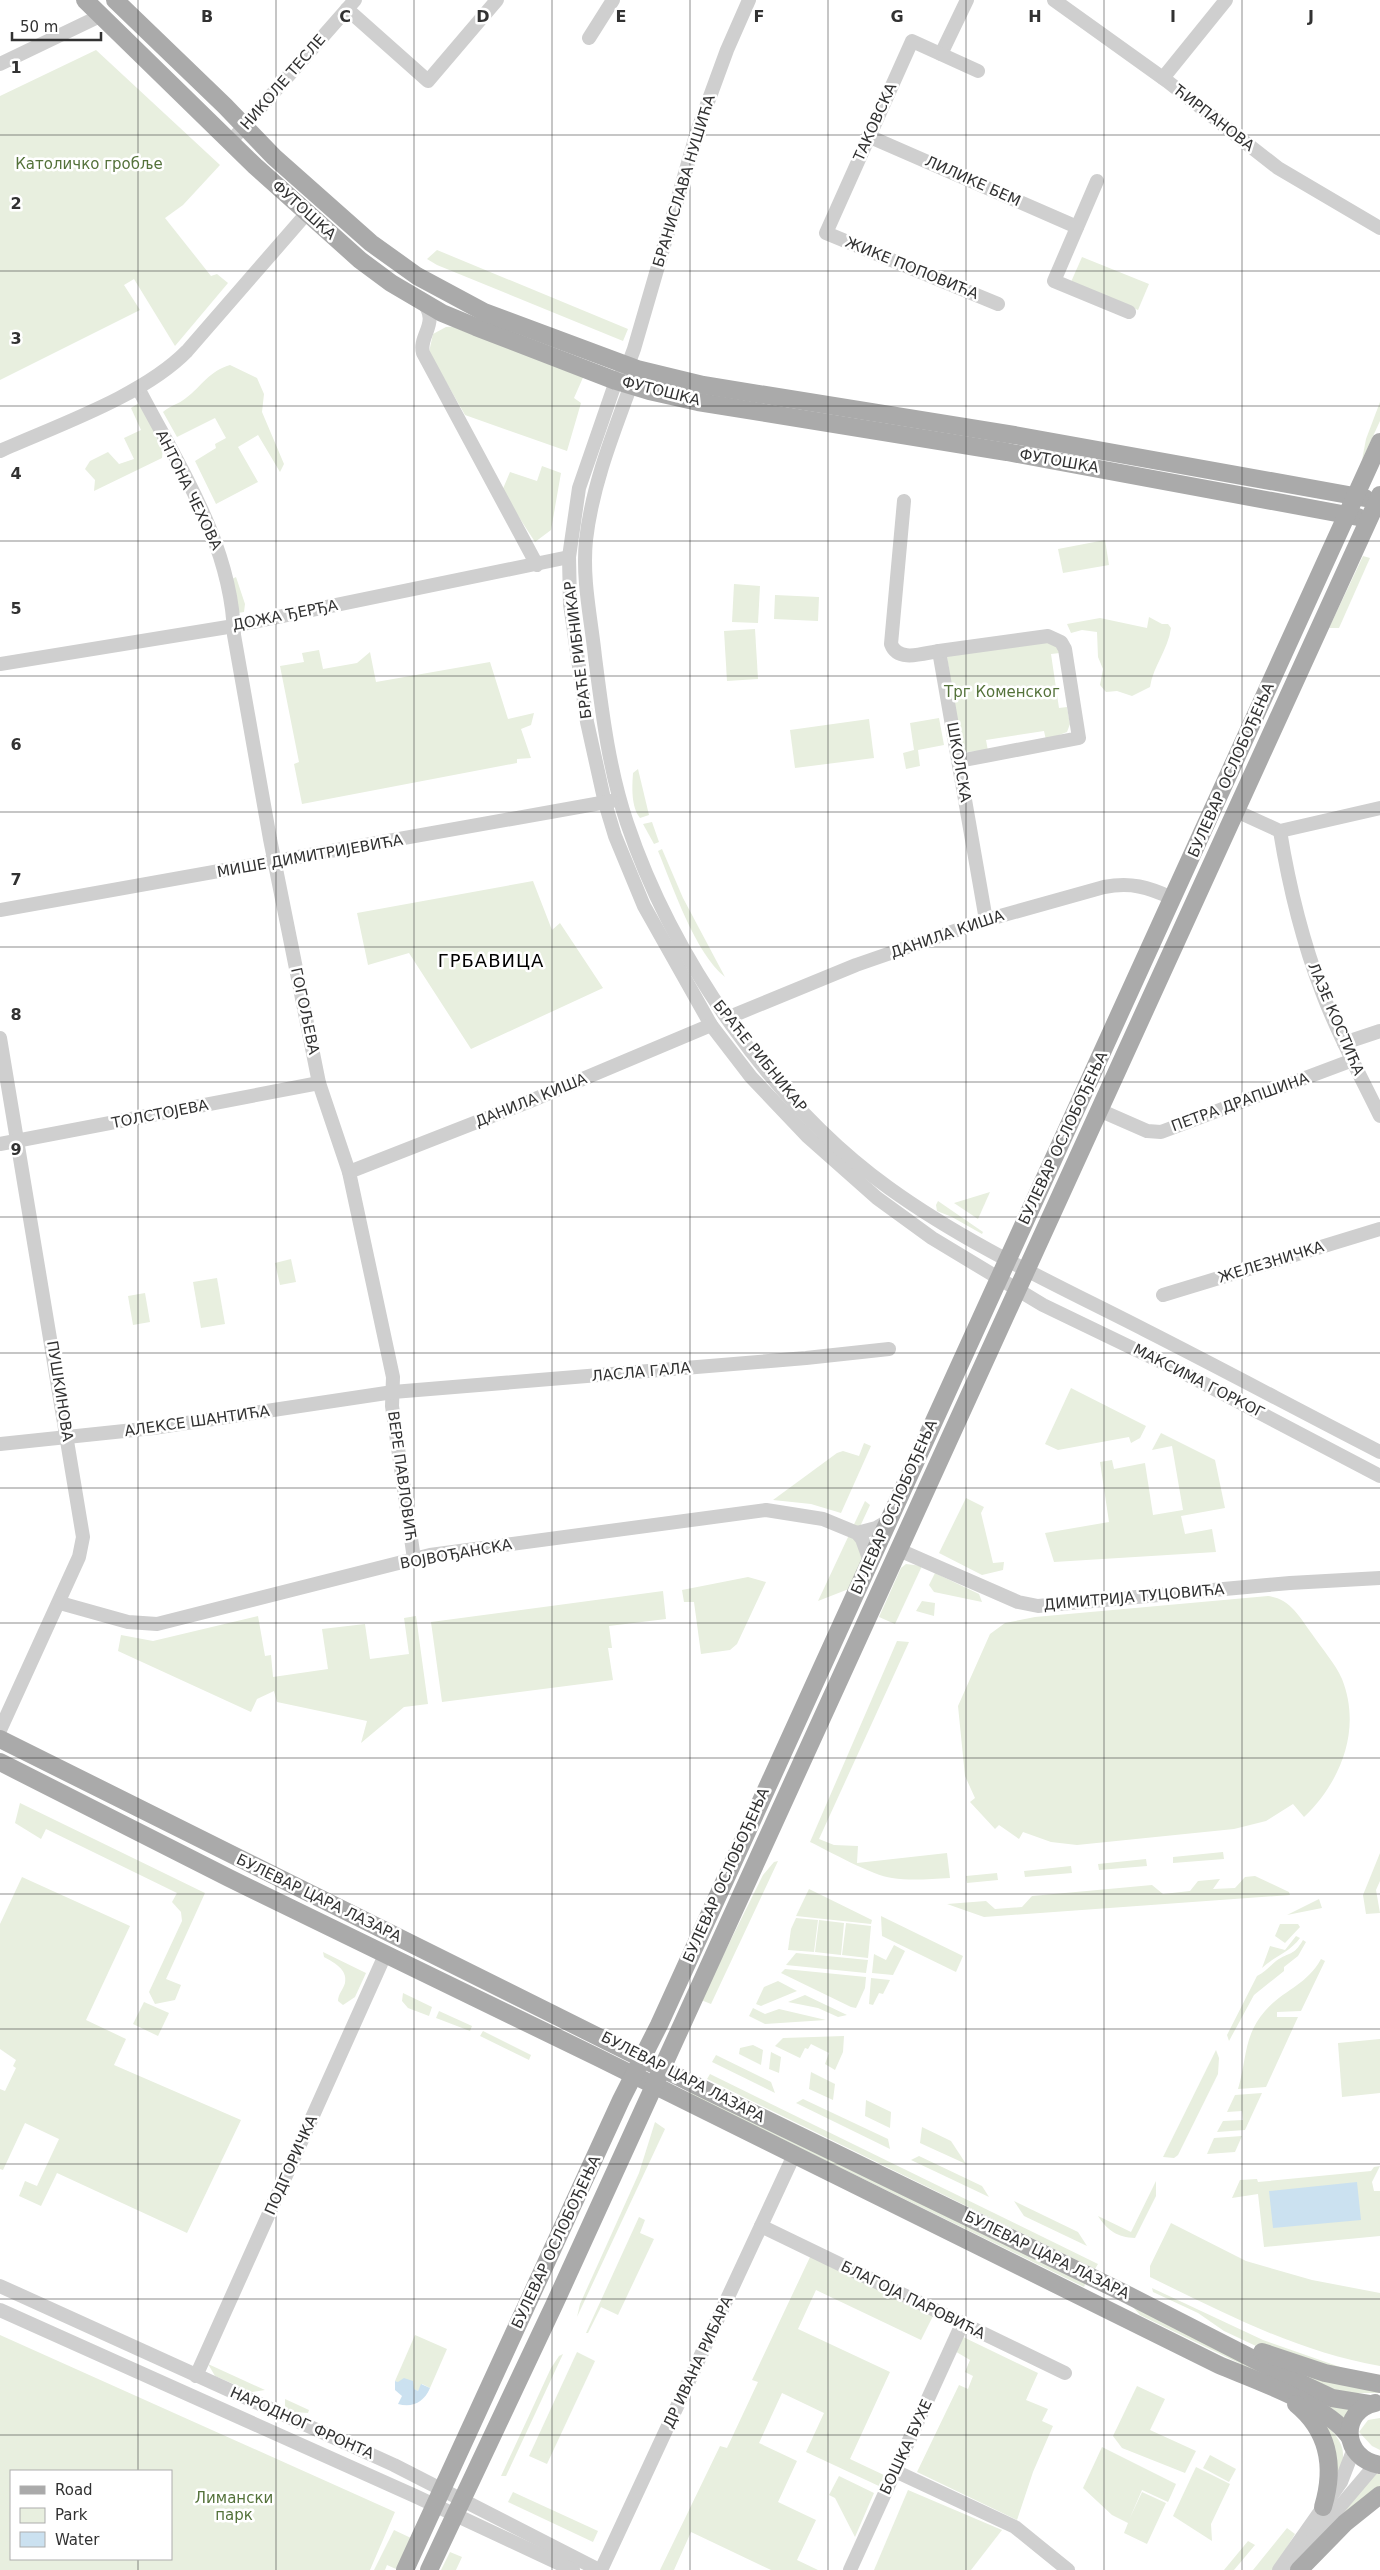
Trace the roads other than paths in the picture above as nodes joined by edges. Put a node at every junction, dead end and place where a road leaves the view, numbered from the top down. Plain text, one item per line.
1 (84, 0) edge
2 (115, 0) edge
3 (497, 0) edge
4 (613, 0) edge
5 (749, 0) edge
6 (967, 0) edge
7 (1054, 0) edge
8 (1226, 0) edge
9 (351, 5) edge
10 (100, 16) junction
11 (589, 38) dead end
12 (941, 54) junction
13 (0, 64) edge
14 (978, 71) dead end
15 (1163, 78) junction
16 (244, 127) junction
17 (868, 136) junction
18 (231, 142) junction
19 (1097, 181) dead end
20 (307, 213) junction
21 (1077, 227) junction
22 (1380, 228) edge
23 (826, 233) joint
24 (422, 301) junction
25 (998, 304) dead end
26 (1129, 312) dead end
27 (465, 323) junction
28 (429, 330) junction
29 (628, 365) junction
30 (623, 383) junction
31 (138, 388) junction
32 (1380, 442) edge
33 (0, 451) edge
34 (1372, 498) edge
35 (904, 501) dead end
36 (1364, 519) edge
37 (569, 557) junction
38 (537, 565) junction
39 (234, 626) junction
40 (939, 650) junction
41 (0, 664) edge
42 (959, 761) junction
43 (620, 799) junction
44 (605, 803) junction
45 (1380, 808) edge
46 (1236, 811) junction
47 (1280, 831) junction
48 (274, 862) junction
49 (1172, 898) junction
50 (0, 910) edge
51 (986, 920) junction
52 (727, 1018) junction
53 (712, 1025) junction
54 (1380, 1031) edge
55 (0, 1038) edge
56 (1344, 1043) junction
57 (1353, 1060) junction
58 (319, 1083) junction
59 (1100, 1110) junction
60 (1380, 1116) edge
61 (18, 1141) junction
62 (0, 1144) edge
63 (348, 1172) junction
64 (1380, 1230) edge
65 (1007, 1259) junction
66 (1026, 1269) junction
67 (998, 1279) junction
68 (1016, 1290) junction
69 (1163, 1295) dead end
70 (889, 1349) dead end
71 (393, 1392) junction
72 (68, 1438) junction
73 (0, 1444) edge
74 (1380, 1452) edge
75 (1380, 1476) edge
76 (888, 1521) junction
77 (856, 1533) junction
78 (899, 1550) junction
79 (414, 1559) junction
80 (870, 1561) junction
81 (1380, 1578) edge
82 (60, 1603) junction
83 (0, 1730) edge
84 (0, 1739) edge
85 (0, 1762) edge
86 (385, 1955) junction
87 (642, 2058) junction
88 (662, 2068) junction
89 (633, 2076) junction
90 (653, 2086) junction
91 (794, 2155) junction
92 (761, 2226) junction
93 (0, 2286) edge
94 (0, 2310) edge
95 (962, 2324) junction
96 (1211, 2337) junction
97 (1065, 2373) dead end
98 (196, 2376) junction
99 (1380, 2384) edge
100 (1280, 2392) junction
101 (1375, 2403) edge
102 (1351, 2443) junction
103 (1378, 2465) edge
104 (895, 2471) junction
105 (1380, 2495) edge
106 (438, 2497) junction
107 (1323, 2506) junction
108 (459, 2508) junction
109 (405, 2570) edge
110 (429, 2570) edge
111 (573, 2570) edge
112 (600, 2570) edge
113 (850, 2570) edge
114 (1068, 2570) edge
115 (1279, 2570) edge
116 (1291, 2570) edge
117 (1299, 2570) edge

1 - 10 main road, ФУТОШКА
2 - 16 main road, ФУТОШКА
3 - 9 street
4 - 11 street
5 - 29 street, БРАНИСЛАВА НУШИЋА
6 - 12 street
7 - 15 street, ЋИРПАНОВА
8 - 15 street
9 - 16 street, НИКОЛЕ ТЕСЛЕ
10 - 13 street
10 - 18 main road, ФУТОШКА
12 - 14 street, ТАКОВСКА
12 - 17 street, ТАКОВСКА
15 - 22 street, ЋИРПАНОВА
16 - 18 street, НИКОЛЕ ТЕСЛЕ
16 - 29 main road, ФУТОШКА
17 - 21 street, ЛИЛИКЕ БЕМ
17 - 23 street, ТАКОВСКА
18 - 20 main road, ФУТОШКА
19 - 21 street
20 - 24 main road, ФУТОШКА
20 - 31 street
21 - 26 street
23 - 25 street, ЖИКЕ ПОПОВИЋА
24 - 27 main road, ФУТОШКА
24 - 28 street
27 - 28 street
27 - 30 main road, ФУТОШКА
28 - 38 street
29 - 30 street, БРАЋЕ РИБНИКАР
29 - 34 main road, ФУТОШКА
30 - 36 main road, ФУТОШКА
30 - 37 street, БРАЋЕ РИБНИКАР
30 - 43 street, БРАЋЕ РИБНИКАР
31 - 33 street
31 - 39 street, АНТОНА ЧЕХОВА
32 - 34 main road, БУЛЕВАР ОСЛОБОЂЕЊА
34 - 36 main road, БУЛЕВАР ОСЛОБОЂЕЊА
35 - 40 street
36 - 46 main road, БУЛЕВАР ОСЛОБОЂЕЊА
36 - 49 main road, БУЛЕВАР ОСЛОБОЂЕЊА
37 - 38 street, ДОЖА ЂЕРЂА
37 - 44 street, БРАЋЕ РИБНИКАР
38 - 39 street, ДОЖА ЂЕРЂА
39 - 41 street, ДОЖА ЂЕРЂА
39 - 48 street, ГОГОЉЕВА
40 - 42 street, ШКОЛСКА
40 - 42 street
42 - 51 street, ШКОЛСКА
43 - 44 street, МИШЕ ДИМИТРИЈЕВИЋА
43 - 52 street, БРАЋЕ РИБНИКАР
44 - 48 street, МИШЕ ДИМИТРИЈЕВИЋА
44 - 53 street, БРАЋЕ РИБНИКАР
45 - 47 street
46 - 47 street
46 - 59 main road, БУЛЕВАР ОСЛОБОЂЕЊА
47 - 56 street, ЛАЗЕ КОСТИЋА
48 - 50 street, МИШЕ ДИМИТРИЈЕВИЋА
48 - 58 street, ГОГОЉЕВА
49 - 51 street, ДАНИЛА КИША
49 - 65 main road, БУЛЕВАР ОСЛОБОЂЕЊА
51 - 52 street, ДАНИЛА КИША
52 - 65 street, БРАЋЕ РИБНИКАР
53 - 63 street, ДАНИЛА КИША
53 - 67 street, БРАЋЕ РИБНИКАР
54 - 56 street
55 - 61 street, ПУШКИНОВА
56 - 57 street, ЛАЗЕ КОСТИЋА
57 - 59 street, ПЕТРА ДРАПШИНА
57 - 60 street, ЛАЗЕ КОСТИЋА
58 - 61 street, ТОЛСТОЈЕВА
58 - 63 street, ГОГОЉЕВА
59 - 66 main road, БУЛЕВАР ОСЛОБОЂЕЊА
61 - 62 street, ТОЛСТОЈЕВА
61 - 72 street, ПУШКИНОВА
63 - 71 street, ГОГОЉЕВА
64 - 69 street, ЖЕЛЕЗНИЧКА
65 - 66 street, БРАЋЕ РИБНИКАР
65 - 67 main road, БУЛЕВАР ОСЛОБОЂЕЊА
66 - 68 main road, БУЛЕВАР ОСЛОБОЂЕЊА
66 - 74 street, МАКСИМА ГОРКОГ
67 - 68 street, БРАЋЕ РИБНИКАР
67 - 76 main road, БУЛЕВАР ОСЛОБОЂЕЊА
68 - 75 street, МАКСИМА ГОРКОГ
68 - 78 main road, БУЛЕВАР ОСЛОБОЂЕЊА
70 - 71 street, ЛАСЛА ГАЛА
71 - 72 street, АЛЕКСЕ ШАНТИЋА
71 - 79 street, ВЕРЕ ПАВЛОВИЋ
72 - 73 street, АЛЕКСЕ ШАНТИЋА
72 - 82 street, ПУШКИНОВА
76 - 77 street
76 - 80 main road, БУЛЕВАР ОСЛОБОЂЕЊА
77 - 79 street, ВОЈВОЂАНСКА
77 - 80 street
78 - 81 street, ДИМИТРИЈА ТУЦОВИЋА
78 - 88 main road, БУЛЕВАР ОСЛОБОЂЕЊА
79 - 82 street, ВОЈВОЂАНСКА
80 - 87 main road, БУЛЕВАР ОСЛОБОЂЕЊА
82 - 83 street, ПУШКИНОВА
84 - 87 main road, БУЛЕВАР ЦАРА ЛАЗАРА
85 - 86 main road, БУЛЕВАР ЦАРА ЛАЗАРА
86 - 89 main road, БУЛЕВАР ЦАРА ЛАЗАРА
86 - 98 street, ПОДГОРИЧКА
87 - 88 main road, БУЛЕВАР ЦАРА ЛАЗАРА
87 - 89 main road, БУЛЕВАР ОСЛОБОЂЕЊА
88 - 90 main road, БУЛЕВАР ОСЛОБОЂЕЊА
88 - 96 main road, БУЛЕВАР ЦАРА ЛАЗАРА
89 - 90 main road, БУЛЕВАР ЦАРА ЛАЗАРА
89 - 106 main road, БУЛЕВАР ОСЛОБОЂЕЊА
90 - 91 main road, БУЛЕВАР ЦАРА ЛАЗАРА
90 - 108 main road, БУЛЕВАР ОСЛОБОЂЕЊА
91 - 92 street, ДР ИВАНА РИБАРА
91 - 100 main road, БУЛЕВАР ЦАРА ЛАЗАРА
92 - 95 street, БЛАГОЈА ПАРОВИЋА
92 - 112 street, ДР ИВАНА РИБАРА
93 - 98 street, НАРОДНОГ ФРОНТА
94 - 106 street, НАРОДНОГ ФРОНТА
95 - 97 street, БЛАГОЈА ПАРОВИЋА
95 - 104 street, БОШКА БУХЕ
96 - 99 main road
96 - 101 main road, БУЛЕВАР ЦАРА ЛАЗАРА
98 - 106 street, НАРОДНОГ ФРОНТА
100 - 102 main road, БУЛЕВАР ЦАРА ЛАЗАРА
100 - 107 main road
101 - 102 main road
102 - 103 main road, БУЛЕВАР ЦАРА ЛАЗАРА
102 - 107 street
103 - 116 street
104 - 113 street, БОШКА БУХЕ
104 - 114 street
105 - 117 main road
106 - 108 street, НАРОДНОГ ФРОНТА
106 - 109 main road, БУЛЕВАР ОСЛОБОЂЕЊА
107 - 115 street
108 - 110 main road, БУЛЕВАР ОСЛОБОЂЕЊА
108 - 111 street, НАРОДНОГ ФРОНТА
108 - 112 street, НАРОДНОГ ФРОНТА

